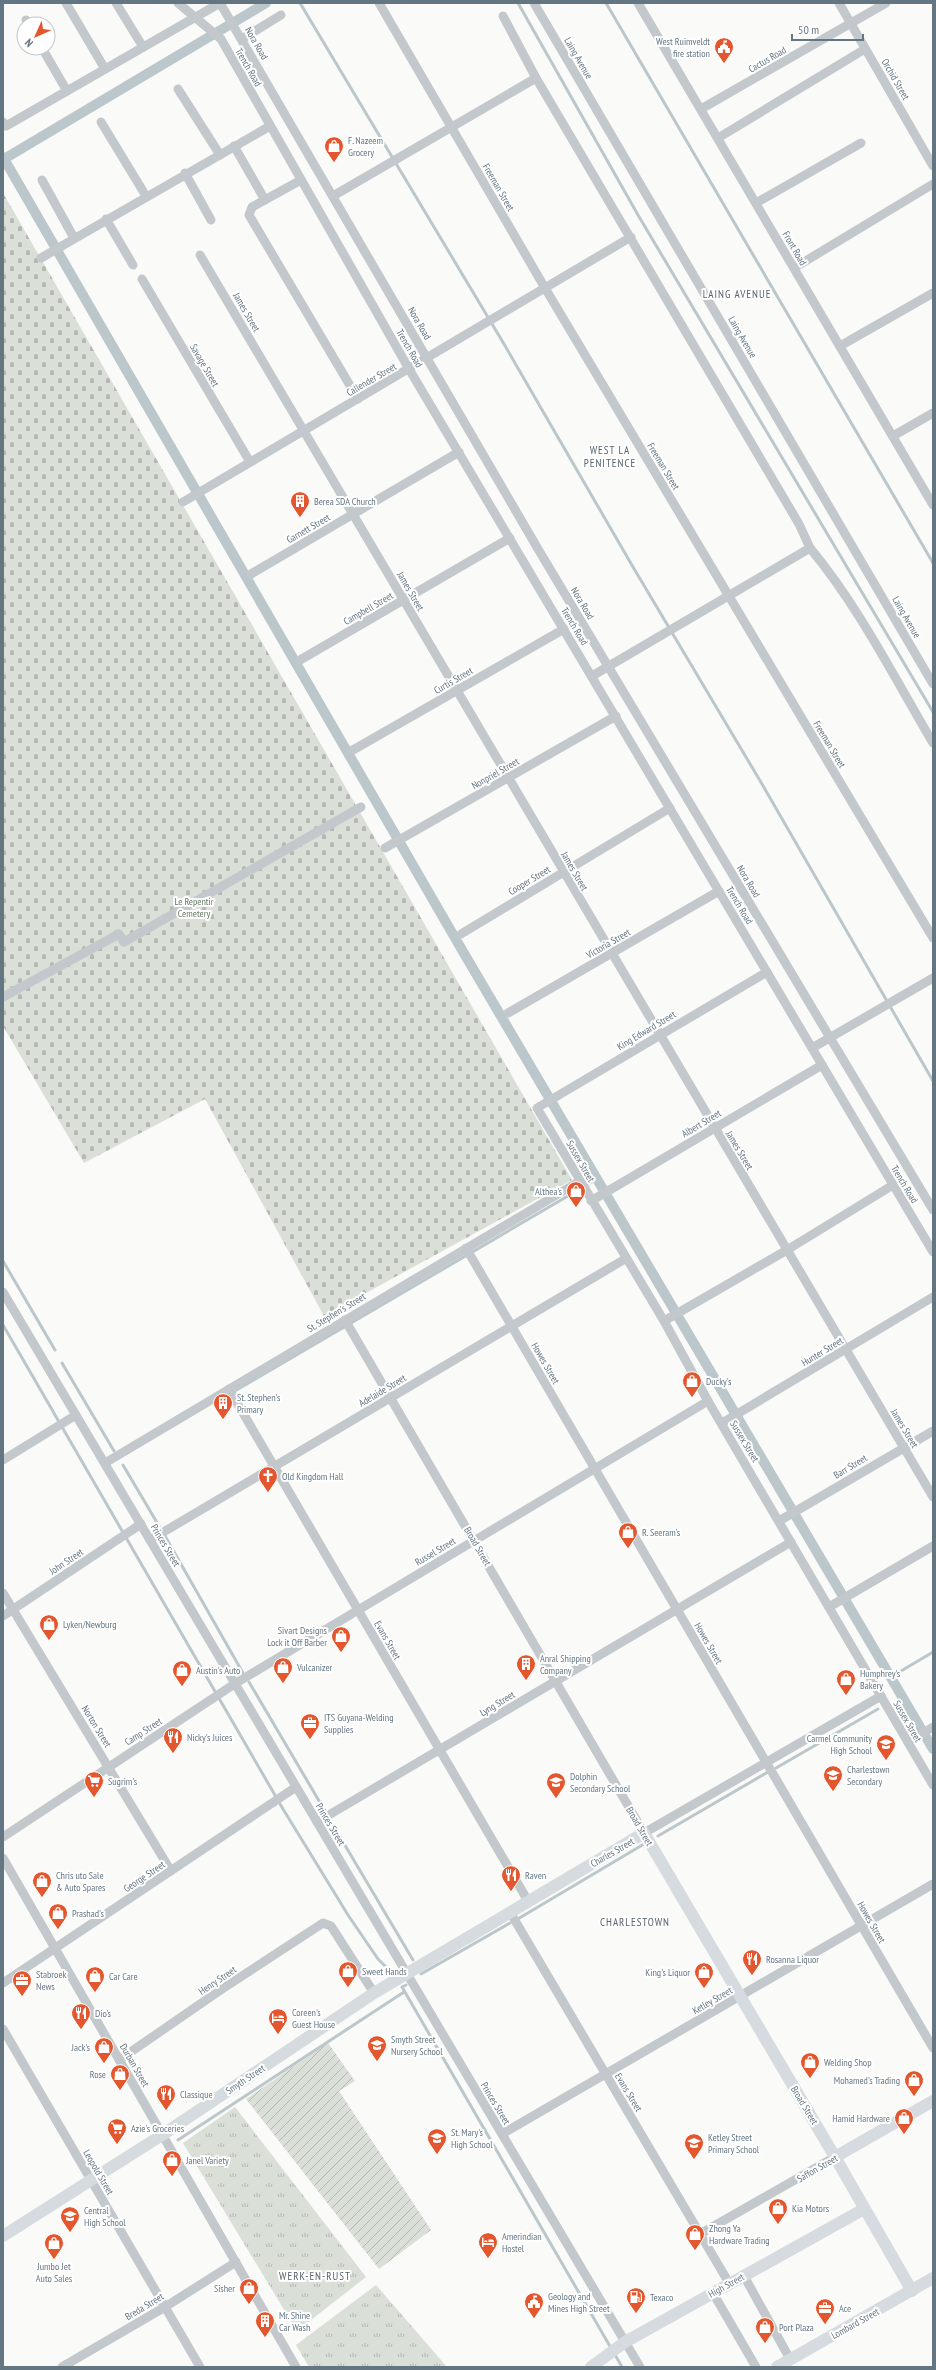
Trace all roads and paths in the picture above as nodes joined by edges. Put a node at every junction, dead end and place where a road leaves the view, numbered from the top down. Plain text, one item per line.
1 (66, 3) edge
2 (116, 3) edge
3 (178, 3) edge
4 (220, 3) edge
5 (379, 3) edge
6 (534, 3) edge
7 (638, 3) edge
8 (839, 3) edge
9 (886, 3) edge
10 (281, 15) dead end
11 (503, 16) dead end
12 (194, 17) junction
13 (851, 23) junction
14 (242, 39) junction
15 (143, 47) junction
16 (866, 49) junction
17 (47, 56) edge
18 (105, 69) junction
19 (536, 78) junction
20 (178, 89) dead end
21 (67, 91) junction
22 (701, 109) junction
23 (101, 122) dead end
24 (4, 124) edge
25 (270, 126) junction
26 (451, 127) junction
27 (718, 138) junction
28 (861, 143) dead end
29 (234, 146) junction
30 (220, 155) junction
31 (933, 166) edge
32 (185, 173) junction
33 (42, 180) dead end
34 (301, 180) junction
35 (933, 184) edge
36 (146, 196) junction
37 (333, 196) junction
38 (265, 200) junction
39 (756, 203) junction
40 (106, 219) junction
41 (211, 220) dead end
42 (631, 237) junction
43 (74, 238) junction
44 (200, 254) dead end
45 (41, 258) dead end
46 (133, 265) dead end
47 (794, 268) junction
48 (142, 279) dead end
49 (546, 288) junction
50 (933, 293) edge
51 (840, 346) junction
52 (427, 358) junction
53 (409, 369) junction
54 (358, 399) junction
55 (933, 413) edge
56 (304, 431) junction
57 (893, 436) junction
58 (459, 452) junction
59 (250, 462) junction
60 (186, 500) dead end
61 (933, 505) edge
62 (353, 514) junction
63 (510, 538) junction
64 (810, 548) junction
65 (251, 574) dead end
66 (728, 594) junction
67 (403, 600) junction
68 (564, 629) junction
69 (300, 660) dead end
70 (609, 666) junction
71 (592, 676) junction
72 (933, 684) edge
73 (457, 691) junction
74 (616, 716) junction
75 (933, 743) edge
76 (353, 750) dead end
77 (508, 778) junction
78 (361, 807) dead end
79 (670, 808) junction
80 (385, 848) dead end
81 (563, 872) junction
82 (719, 891) junction
83 (461, 934) dead end
84 (933, 938) edge
85 (611, 954) junction
86 (767, 972) junction
87 (933, 978) edge
88 (3, 997) edge
89 (508, 1013) dead end
90 (659, 1035) junction
91 (829, 1038) junction
92 (812, 1048) junction
93 (822, 1065) junction
94 (537, 1108) joint
95 (714, 1128) junction
96 (580, 1181) junction
97 (894, 1185) junction
98 (591, 1201) junction
99 (933, 1210) edge
100 (466, 1248) junction
101 (787, 1250) junction
102 (933, 1252) edge
103 (625, 1259) junction
104 (4, 1296) edge
105 (933, 1297) edge
106 (345, 1320) junction
107 (664, 1321) junction
108 (511, 1326) junction
109 (845, 1350) junction
110 (229, 1389) junction
111 (391, 1398) junction
112 (708, 1401) junction
113 (72, 1417) junction
114 (726, 1421) junction
115 (933, 1431) edge
116 (904, 1448) junction
117 (3, 1460) edge
118 (105, 1463) junction
119 (275, 1467) junction
120 (595, 1469) junction
121 (933, 1497) edge
122 (783, 1519) junction
123 (141, 1524) junction
124 (150, 1540) junction
125 (475, 1541) junction
126 (791, 1542) junction
127 (933, 1546) edge
128 (3, 1594) edge
129 (832, 1605) junction
130 (12, 1610) junction
131 (358, 1610) junction
132 (677, 1610) junction
133 (3, 1616) edge
134 (556, 1681) junction
135 (236, 1683) junction
136 (881, 1696) junction
137 (933, 1727) edge
138 (908, 1742) junction
139 (440, 1749) junction
140 (766, 1762) junction
141 (109, 1766) junction
142 (933, 1785) edge
143 (296, 1787) junction
144 (317, 1822) junction
145 (644, 1833) junction
146 (3, 1837) edge
147 (3, 1858) edge
148 (171, 1871) junction
149 (933, 1884) edge
150 (528, 1902) junction
151 (510, 1912) junction
152 (861, 1925) junction
153 (55, 1948) junction
154 (407, 1973) junction
155 (3, 1983) edge
156 (374, 1993) junction
157 (740, 1996) junction
158 (3, 2029) edge
159 (933, 2048) edge
160 (119, 2060) junction
161 (606, 2074) junction
162 (933, 2101) edge
163 (502, 2134) junction
164 (162, 2135) junction
165 (835, 2157) junction
166 (91, 2180) junction
167 (864, 2208) junction
168 (700, 2234) junction
169 (3, 2236) edge
170 (236, 2262) junction
171 (744, 2276) junction
172 (933, 2278) edge
173 (729, 2283) junction
174 (912, 2291) junction
175 (713, 2293) junction
176 (165, 2307) junction
177 (625, 2342) junction
178 (790, 2359) junction
179 (595, 2364) edge
180 (62, 2367) edge
181 (200, 2367) edge
182 (296, 2367) edge
183 (640, 2367) edge
184 (756, 2367) edge
185 (777, 2367) edge

1 - 18 street
2 - 15 street
3 - 12 street, Trench Road
4 - 12 street
4 - 14 street, Nora Road
5 - 26 street, Freeman Street
6 - 72 street, Laing Avenue
7 - 22 street, Front Road
8 - 13 street, Orchid Street
9 - 13 street, Cactus Road
10 - 14 street
11 - 19 street
12 - 15 street
12 - 25 street, Trench Road
13 - 16 street, Orchid Street
13 - 22 street, Cactus Road
14 - 37 street, Nora Road
15 - 18 street
16 - 27 street
16 - 31 street, Orchid Street
17 - 21 street
18 - 21 street
19 - 26 street
19 - 42 street
20 - 30 street
21 - 24 street
22 - 27 street, Front Road
23 - 36 street
25 - 29 street
25 - 34 street, Trench Road
26 - 37 street
26 - 49 street, Freeman Street
27 - 39 street, Front Road
28 - 39 street
29 - 30 street
29 - 38 street
30 - 32 street
32 - 36 street
32 - 41 street
33 - 43 street
34 - 38 street
34 - 53 street, Trench Road
35 - 47 street
36 - 40 street
37 - 52 street, Nora Road
38 - 54 street
39 - 47 street, Front Road
40 - 43 street
40 - 46 street
42 - 49 street, Callender Street
42 - 64 street
43 - 45 street
44 - 56 street, James Street
47 - 51 street, Front Road
48 - 59 street, Savage Street
49 - 52 street, Callender Street
49 - 66 street, Freeman Street
50 - 51 street
51 - 57 street, Front Road
52 - 53 street, Callender Street
52 - 70 street, Nora Road
53 - 54 street, Callender Street
53 - 58 street, Trench Road
54 - 56 street, Callender Street
55 - 57 street
56 - 59 street, Callender Street
56 - 62 street, James Street
57 - 61 street, Front Road
58 - 62 street, Garnett Street
58 - 63 street, Trench Road
59 - 60 street, Callender Street
62 - 65 street, Garnett Street
62 - 67 street, James Street
63 - 67 street, Campbell Street
63 - 68 street, Trench Road
64 - 66 street
64 - 75 street
66 - 70 street
66 - 84 street, Freeman Street
67 - 69 street, Campbell Street
67 - 73 street, James Street
68 - 71 street, Trench Road
68 - 73 street, Curtis Street
70 - 71 street
70 - 91 street, Nora Road
71 - 74 street, Trench Road
73 - 76 street, Curtis Street
73 - 77 street, James Street
74 - 77 street, Nonpriel Street
74 - 79 street, Trench Road
77 - 80 street, Nonpriel Street
77 - 81 street, James Street
78 - 88 street
79 - 81 street, Cooper Street
79 - 82 street, Trench Road
81 - 83 street, Cooper Street
81 - 85 street, James Street
82 - 85 street, Victoria Street
82 - 86 street, Trench Road
85 - 89 street, Victoria Street
85 - 90 street, James Street
86 - 90 street, King Edward Street
86 - 92 street, Trench Road
87 - 91 street
90 - 94 street, King Edward Street
90 - 95 street, James Street
91 - 92 street
91 - 99 street, Nora Road
92 - 93 street, Trench Road
93 - 95 street, Albert Street
93 - 97 street, Trench Road
94 - 96 street, Sussex Street
95 - 98 street, Albert Street
95 - 101 street, James Street
96 - 98 street, Sussex Street
96 - 100 street, St. Stephen's Street
97 - 101 street
97 - 102 street, Trench Road
98 - 103 street, Sussex Street
100 - 106 street, St. Stephen's Street
100 - 108 street, Howes Street
101 - 107 street
101 - 109 street, James Street
103 - 107 street, Sussex Street
103 - 108 street, Adelaide Street
104 - 113 street, Princes Street
105 - 109 street, Hunter Street
106 - 110 street, St. Stephen's Street
106 - 111 street, Broad Street
107 - 112 street, Sussex Street
108 - 111 street, Adelaide Street
108 - 120 street, Howes Street
109 - 114 street, Hunter Street
109 - 116 street, James Street
110 - 118 street, St. Stephen's Street
110 - 119 street, Evans Street
111 - 119 street, Adelaide Street
111 - 125 street, Broad Street
112 - 114 street, Sussex Street
112 - 120 street, Russel Street
113 - 117 street
113 - 118 street, Princes Street
114 - 122 street, Sussex Street
115 - 116 street, Barr Street
116 - 121 street, James Street
116 - 122 street, Barr Street
118 - 123 street, Princes Street
119 - 124 street, Adelaide Street
119 - 131 street, Evans Street
120 - 125 street, Russel Street
120 - 132 street, Howes Street
122 - 126 street, Sussex Street
123 - 124 street, Princes Street
123 - 130 street, John Street
124 - 135 street, Princes Street
125 - 131 street, Russel Street
125 - 134 street, Broad Street
126 - 129 street, Sussex Street
126 - 132 street, Lyng Street
127 - 129 street
128 - 130 street, Norton Street
129 - 136 street, Sussex Street
130 - 133 street, John Street
130 - 141 street, Norton Street
131 - 135 street, Russel Street
131 - 139 street, Evans Street
132 - 134 street, Lyng Street
132 - 140 street, Howes Street
134 - 139 street, Lyng Street
134 - 145 street, Broad Street
135 - 141 street, Camp Street
135 - 143 street, Princes Street
136 - 138 street, Sussex Street
136 - 140 street, Charles Street
137 - 138 street
138 - 142 street, Sussex Street
139 - 144 street, Lyng Street
139 - 150 street, Evans Street
140 - 145 street, Charles Street
140 - 152 street, Howes Street
141 - 146 street, Camp Street
141 - 148 street, Norton Street
143 - 144 street, Princes Street
143 - 148 street, George Street
144 - 154 street, Princes Street
145 - 150 main road, Charles Street
145 - 157 main road, Broad Street
147 - 153 street, Durban Street
148 - 153 street, George Street
149 - 152 street, Ketley Street
150 - 151 main road, Charles Street
151 - 154 main road, Charles Street
151 - 161 street, Evans Street
152 - 157 street, Ketley Street
152 - 159 street, Howes Street
153 - 155 street, George Street
153 - 160 street, Durban Street
154 - 156 main road, Smyth Street
154 - 163 street, Princes Street
156 - 160 street, Henry Street
156 - 164 main road, Smyth Street
157 - 161 street, Ketley Street
157 - 165 main road, Broad Street
158 - 166 street, Leopold Street
160 - 164 street, Durban Street
161 - 163 street, Ketley Street
161 - 168 street, Evans Street
162 - 165 main road, Saffon Street
163 - 177 street, Princes Street
164 - 166 main road, Smyth Street
164 - 170 street, Durban Street
165 - 167 main road, Broad Street
165 - 168 street, Saffon Street
166 - 169 main road, Smyth Street
166 - 176 street, Leopold Street
167 - 171 main road, High Street
167 - 174 main road, Broad Street
168 - 173 street, Evans Street
170 - 176 street, Breda Street
170 - 182 street, Durban Street
171 - 173 main road, High Street
171 - 178 street
172 - 174 main road, Lombard Street
173 - 175 main road, High Street
174 - 178 main road, Lombard Street
175 - 177 main road, High Street
175 - 184 street
176 - 180 street, Breda Street
176 - 181 street, Leopold Street
177 - 179 main road, High Street
177 - 183 street, Princes Street
178 - 185 main road, Lombard Street

